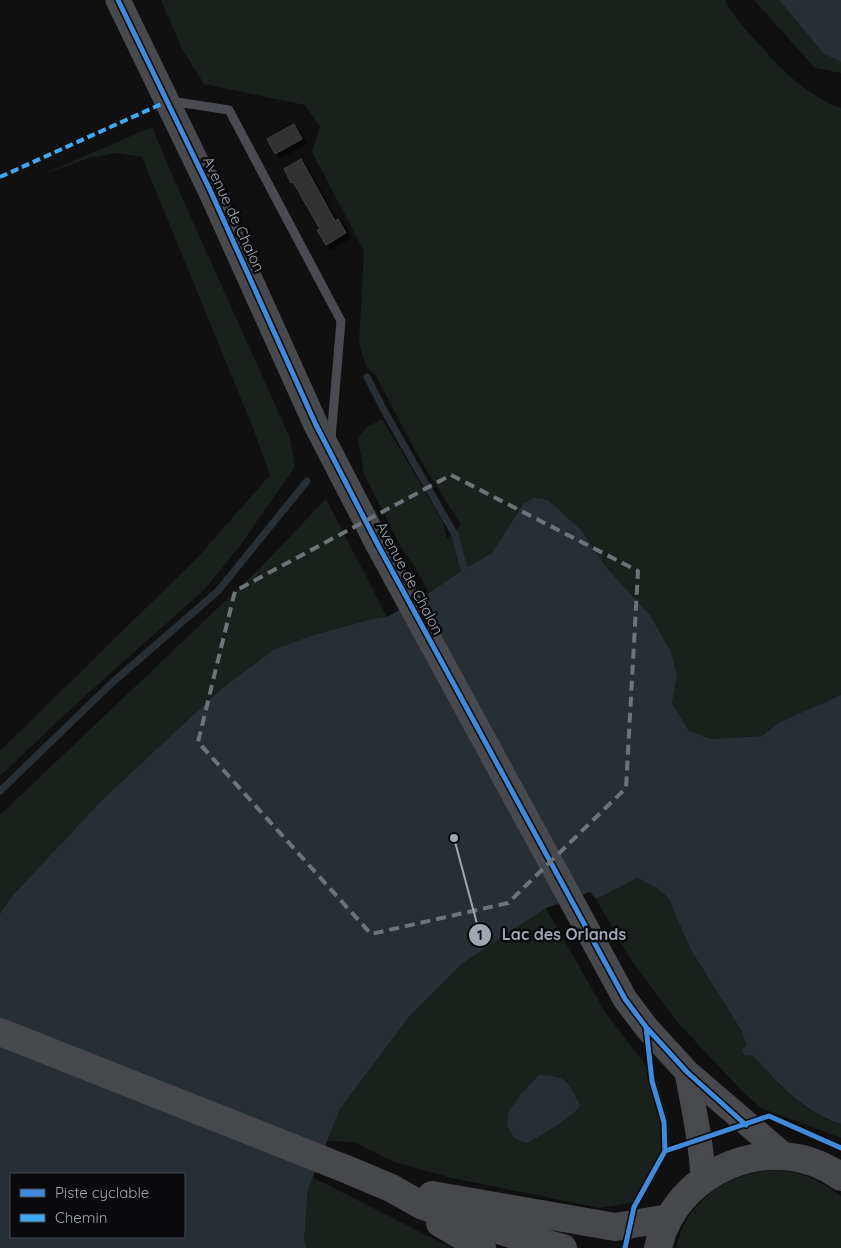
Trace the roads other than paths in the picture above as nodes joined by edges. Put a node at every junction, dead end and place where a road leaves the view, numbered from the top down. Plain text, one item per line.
1 (118, 0) edge
2 (168, 101) junction
3 (329, 451) junction
4 (0, 1032) edge
5 (687, 1072) junction
6 (785, 1156) junction
7 (841, 1177) edge
8 (703, 1179) junction
9 (392, 1188) junction
10 (423, 1206) junction
11 (669, 1218) junction
12 (482, 1248) edge
13 (563, 1248) edge
14 (658, 1248) edge

1 - 2 main road, Avenue de Chalon
2 - 3 main road, Avenue de Chalon
2 - 3 lane
3 - 5 main road, Avenue de Chalon
4 - 9 main road
5 - 6 main road, Avenue de Chalon
5 - 8 main road
6 - 7 main road
6 - 8 main road
8 - 11 main road
9 - 10 main road
9 - 11 main road
10 - 12 main road
10 - 13 main road
11 - 14 main road

